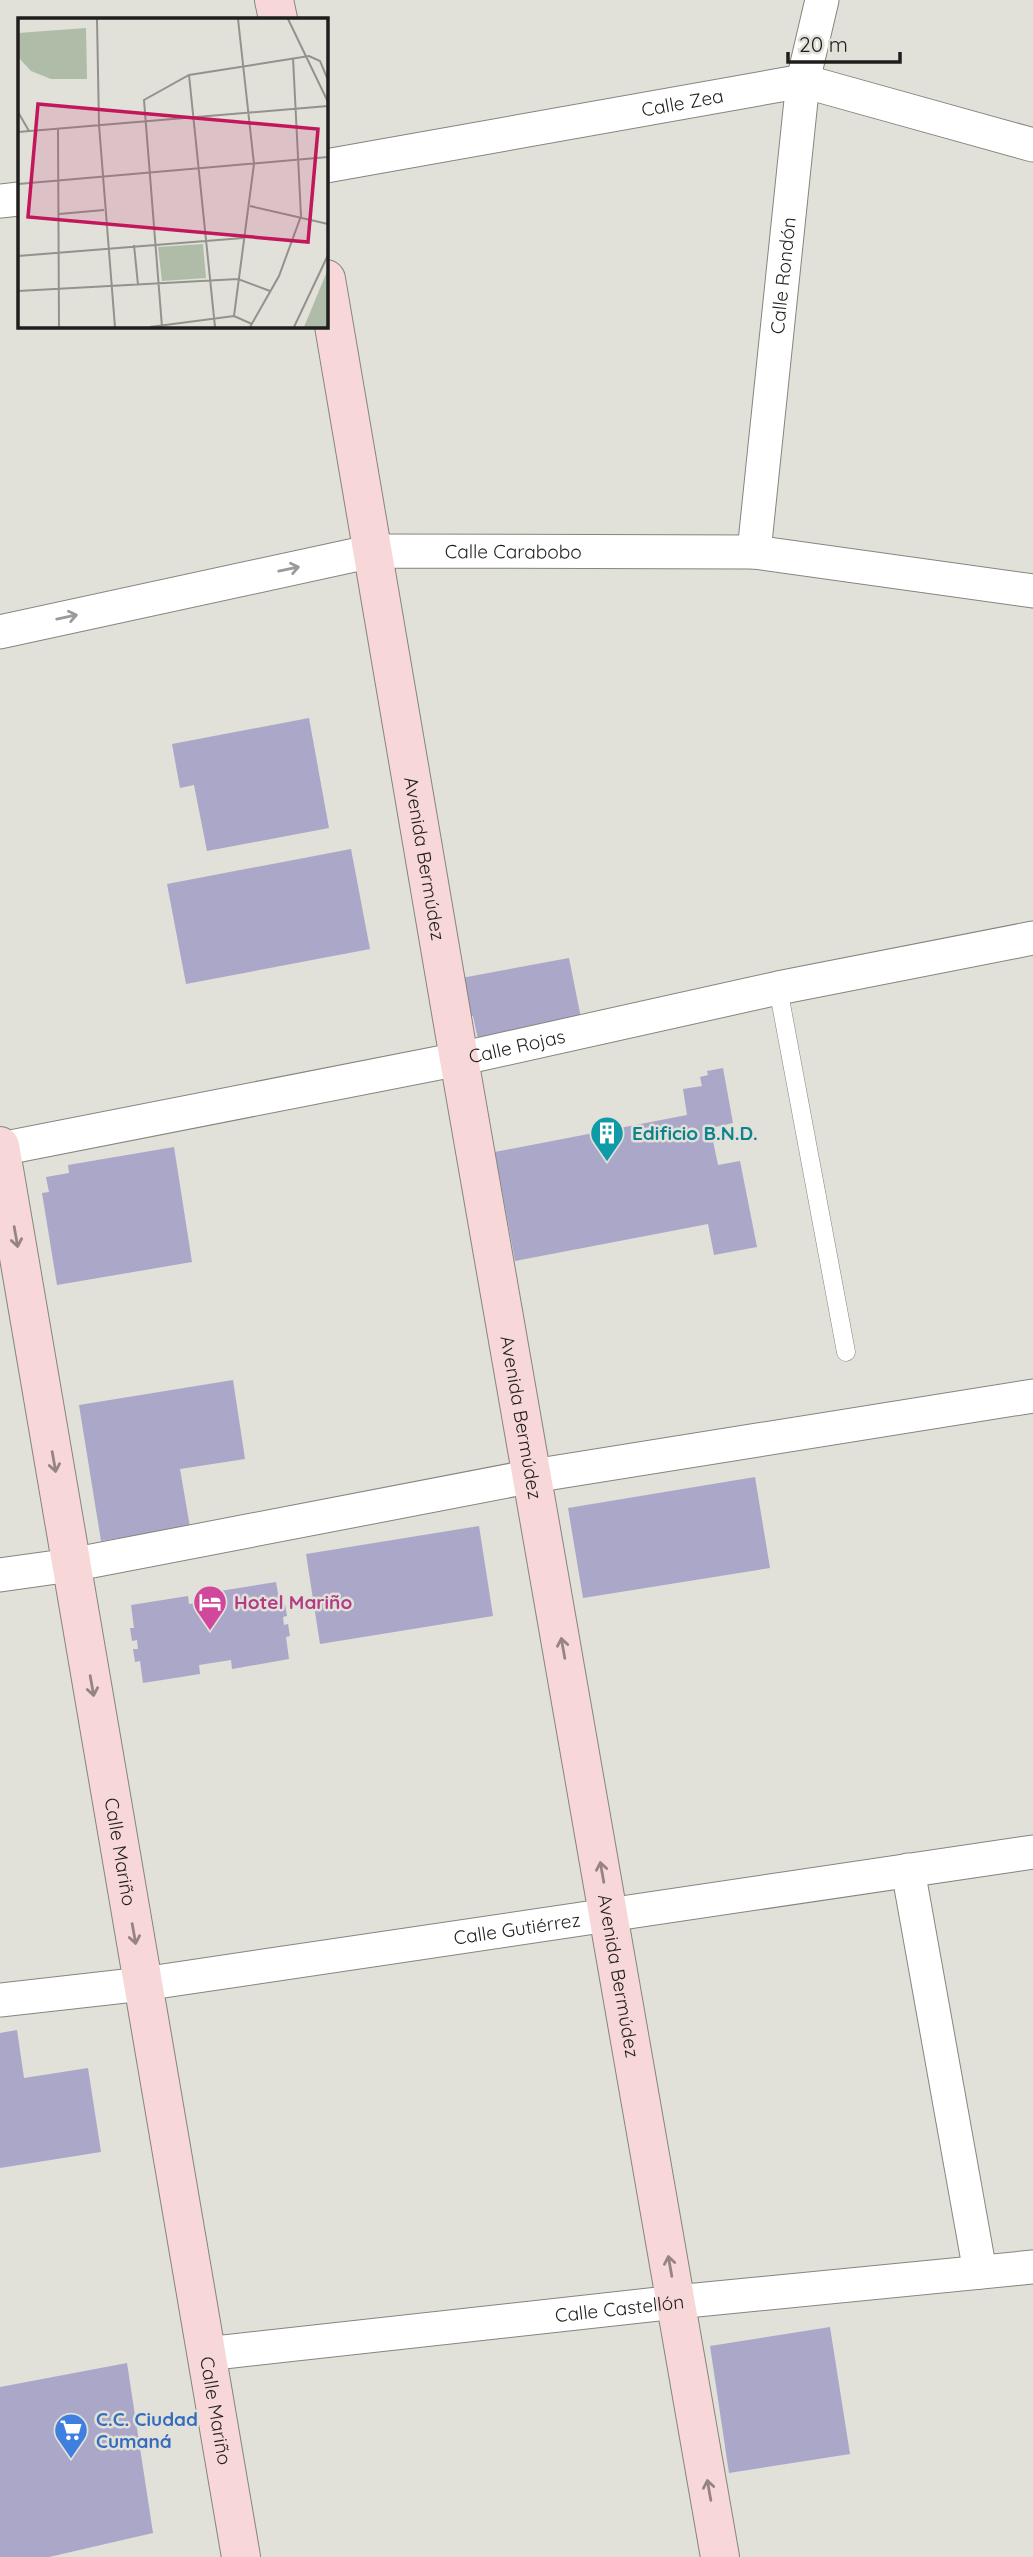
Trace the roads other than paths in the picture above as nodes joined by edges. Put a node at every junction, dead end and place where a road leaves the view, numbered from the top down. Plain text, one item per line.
1 (274, 0) edge
2 (822, 0) edge
3 (278, 18) edge
4 (803, 81) junction
5 (1033, 145) edge
6 (327, 166) edge
7 (18, 199) edge
8 (0, 201) edge
9 (327, 285) edge
10 (373, 551) junction
11 (754, 552) junction
12 (1033, 591) edge
13 (0, 632) edge
14 (1033, 938) edge
15 (778, 988) junction
16 (459, 1059) junction
17 (0, 1148) edge
18 (846, 1352) dead end
19 (1033, 1396) edge
20 (533, 1476) junction
21 (71, 1565) junction
22 (0, 1575) edge
23 (1033, 1852) edge
24 (908, 1870) junction
25 (609, 1913) junction
26 (143, 1984) junction
27 (0, 2000) edge
28 (1033, 2267) edge
29 (981, 2272) junction
30 (676, 2302) junction
31 (206, 2354) junction
32 (241, 2557) edge
33 (720, 2557) edge

1 - 3 street
2 - 4 street, Calle Rondón
4 - 5 street, Calle Zea
4 - 6 street, Calle Zea
4 - 11 street, Calle Rondón
7 - 8 street
9 - 10 street, Avenida Bermúdez
10 - 11 street, Calle Carabobo
13 -> 10 street, Calle Carabobo
10 - 16 street, Avenida Bermúdez
11 - 12 street, Calle Carabobo
14 - 15 street, Calle Rojas
15 - 16 street, Calle Rojas
15 - 18 lane
16 - 17 street, Calle Rojas
16 - 20 street, Avenida Bermúdez
17 -> 21 street, Calle Mariño
19 - 20 street
20 - 21 street
25 -> 20 street, Avenida Bermúdez
21 - 22 street
21 -> 26 street, Calle Mariño
23 - 24 street, Calle Gutiérrez
24 - 25 street, Calle Gutiérrez
24 - 29 street
25 - 26 street, Calle Gutiérrez
30 -> 25 street, Avenida Bermúdez
26 - 27 street, Calle Gutiérrez
26 - 31 street, Calle Mariño
28 - 29 street, Calle Castellón
29 - 30 street, Calle Castellón
30 - 31 street, Calle Castellón
33 -> 30 street, Avenida Bermúdez
31 - 32 street, Calle Mariño

